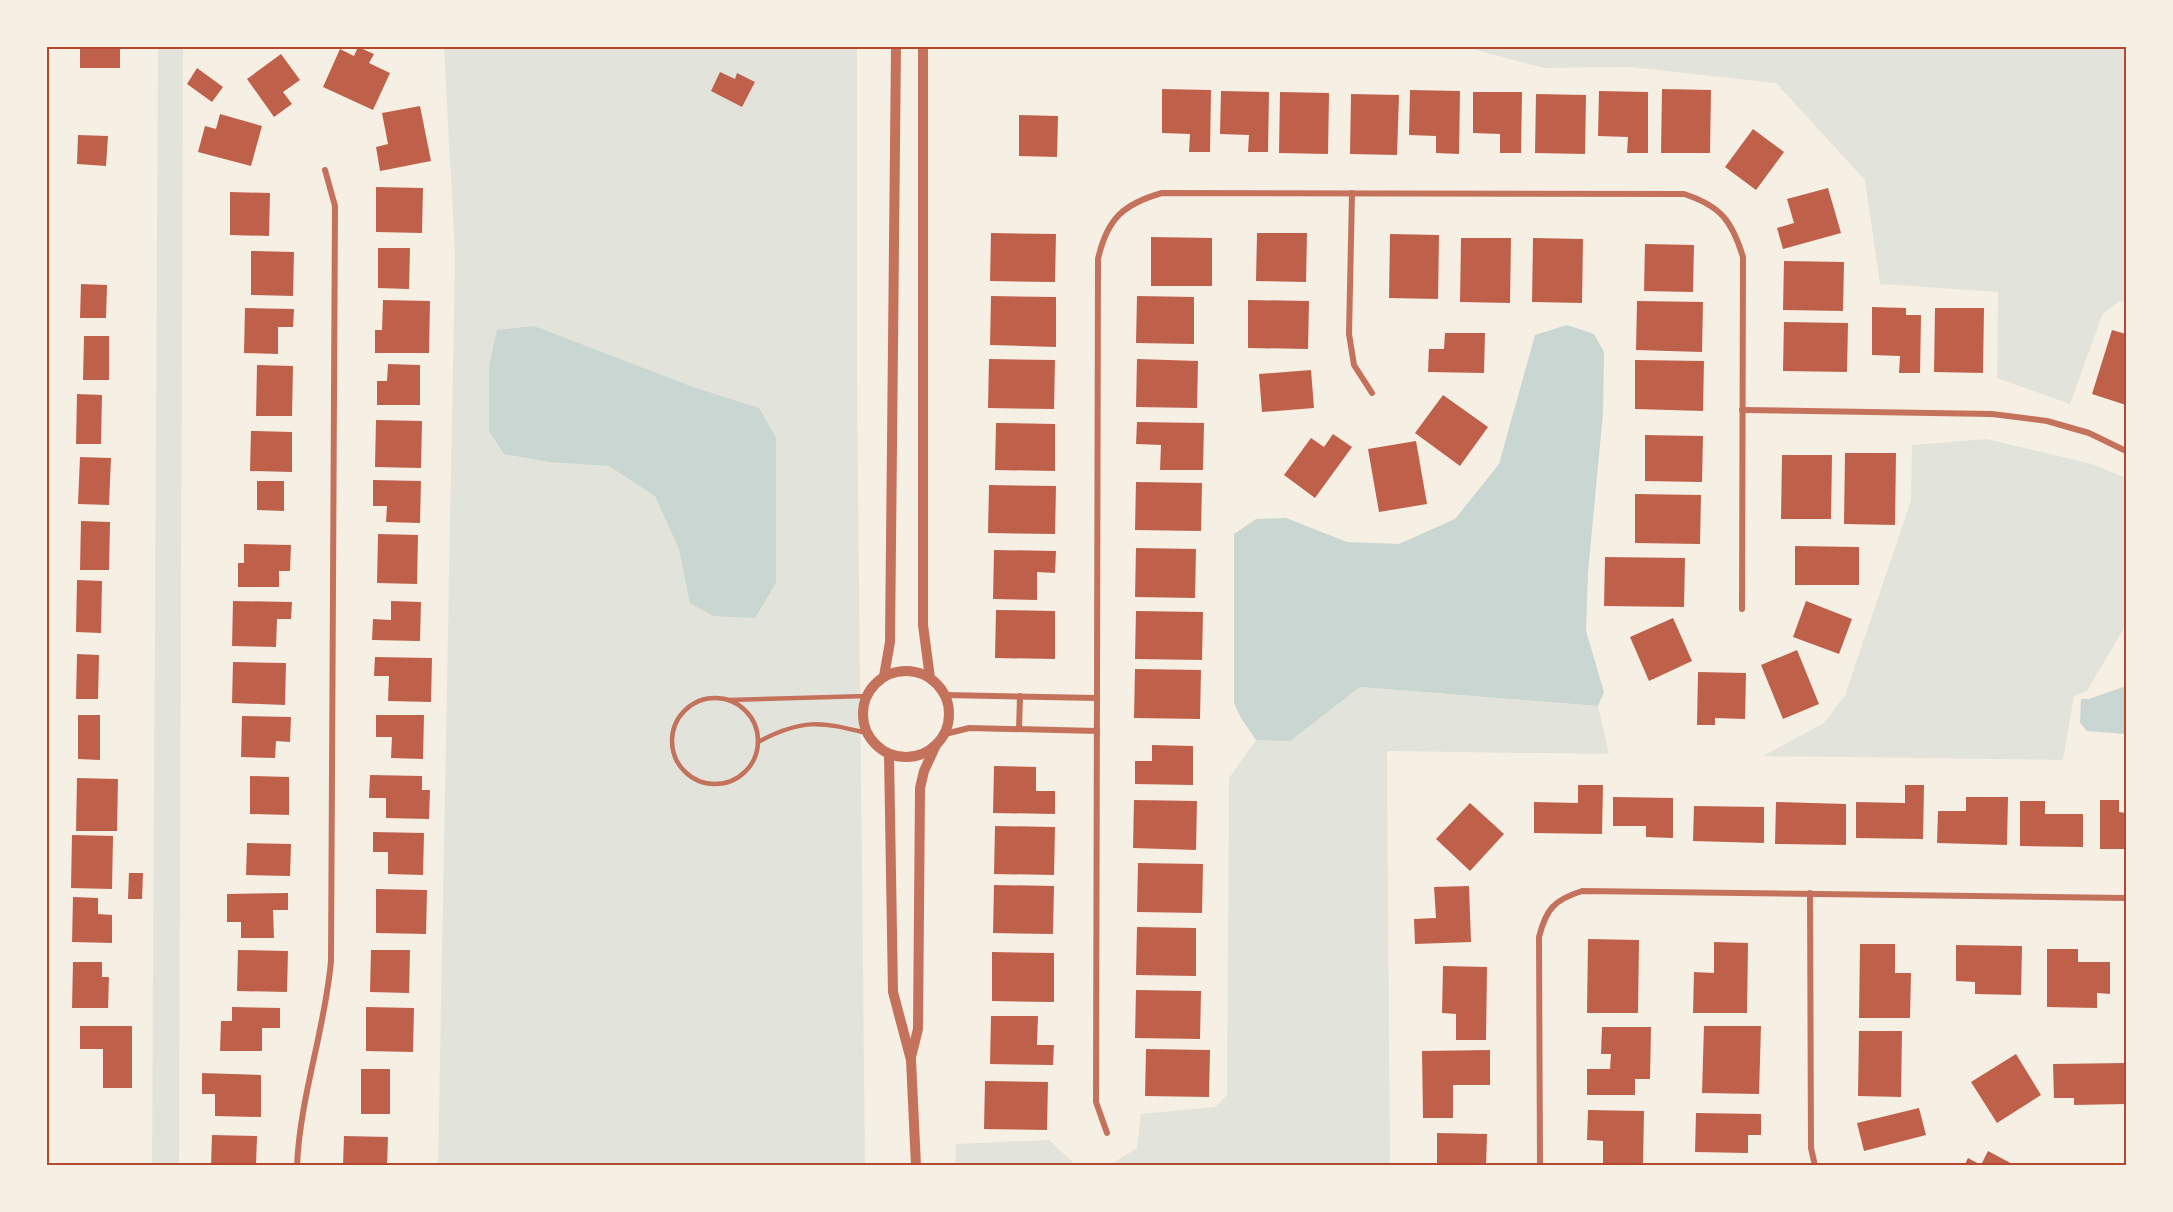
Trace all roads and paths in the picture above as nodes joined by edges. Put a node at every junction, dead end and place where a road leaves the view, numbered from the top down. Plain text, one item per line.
1 (896, 46) edge
2 (923, 46) edge
3 (325, 170) dead end
4 (1352, 193) junction
5 (1372, 393) dead end
6 (1742, 410) junction
7 (2127, 451) edge
8 (1742, 609) dead end
9 (884, 676) junction
10 (930, 678) junction
11 (945, 695) junction
12 (867, 696) junction
13 (1020, 696) junction
14 (1097, 698) junction
15 (729, 700) junction
16 (1019, 729) junction
17 (1097, 731) junction
18 (866, 733) junction
19 (945, 734) junction
20 (759, 742) junction
21 (936, 745) junction
22 (889, 754) junction
23 (1810, 893) junction
24 (2127, 898) edge
25 (911, 1060) junction
26 (1107, 1133) dead end
27 (297, 1166) edge
28 (916, 1166) edge
29 (1540, 1166) edge
30 (1815, 1166) edge

1 - 9 street
2 - 10 street
3 - 27 street
4 - 5 street
4 - 6 street
4 - 14 street
6 - 7 street
6 - 8 street
9 - 10 street
9 - 12 street
10 - 11 street
11 - 13 street
11 - 19 street
12 - 15 lane
12 - 18 street
13 - 14 street
13 - 16 street
14 - 17 street
15 - 20 lane
15 - 20 lane
16 - 17 street
16 - 19 street
17 - 26 street
18 - 20 lane
18 - 22 street
19 - 21 street
21 - 22 street
21 - 25 street
22 - 25 street
23 - 24 street
23 - 29 street
23 - 30 street
25 - 28 street

